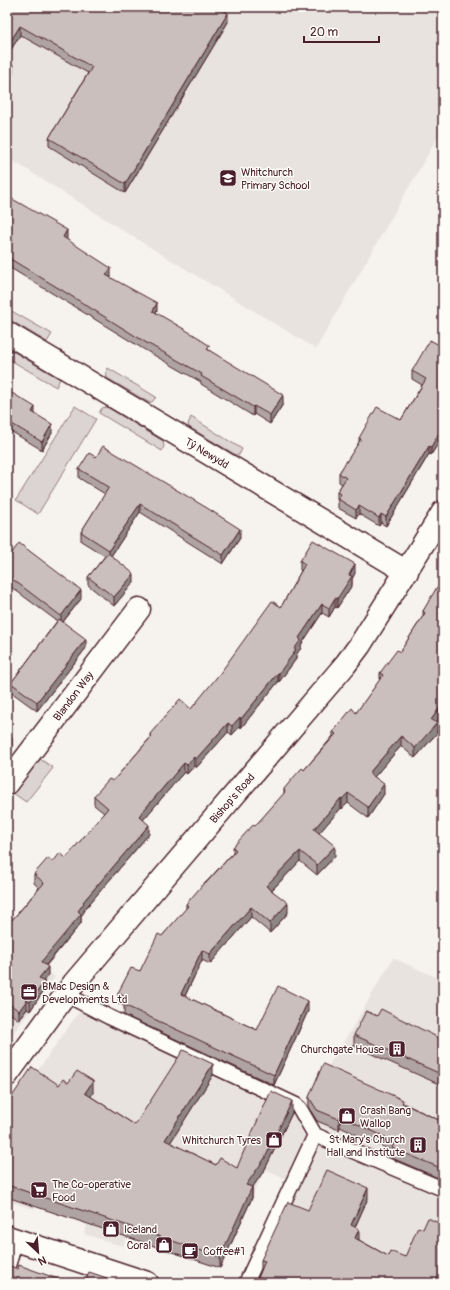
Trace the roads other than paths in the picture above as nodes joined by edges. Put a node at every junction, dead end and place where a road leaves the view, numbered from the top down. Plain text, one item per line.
1 (7, 333) edge
2 (443, 512) edge
3 (407, 572) junction
4 (139, 609) dead end
5 (7, 783) edge
6 (65, 994) junction
7 (7, 1075) edge
8 (315, 1135) junction
9 (443, 1190) edge
10 (11, 1239) edge
11 (7, 1269) edge
12 (147, 1283) edge
13 (246, 1283) edge

1 - 3 street, Tŷ Newydd
2 - 3 street, Bishop's Road
3 - 6 street, Bishop's Road
4 - 5 street, Blandon Way
6 - 7 street, Bishop's Road
6 - 8 lane
8 - 9 lane
8 - 13 lane
10 - 11 lane
10 - 12 street

